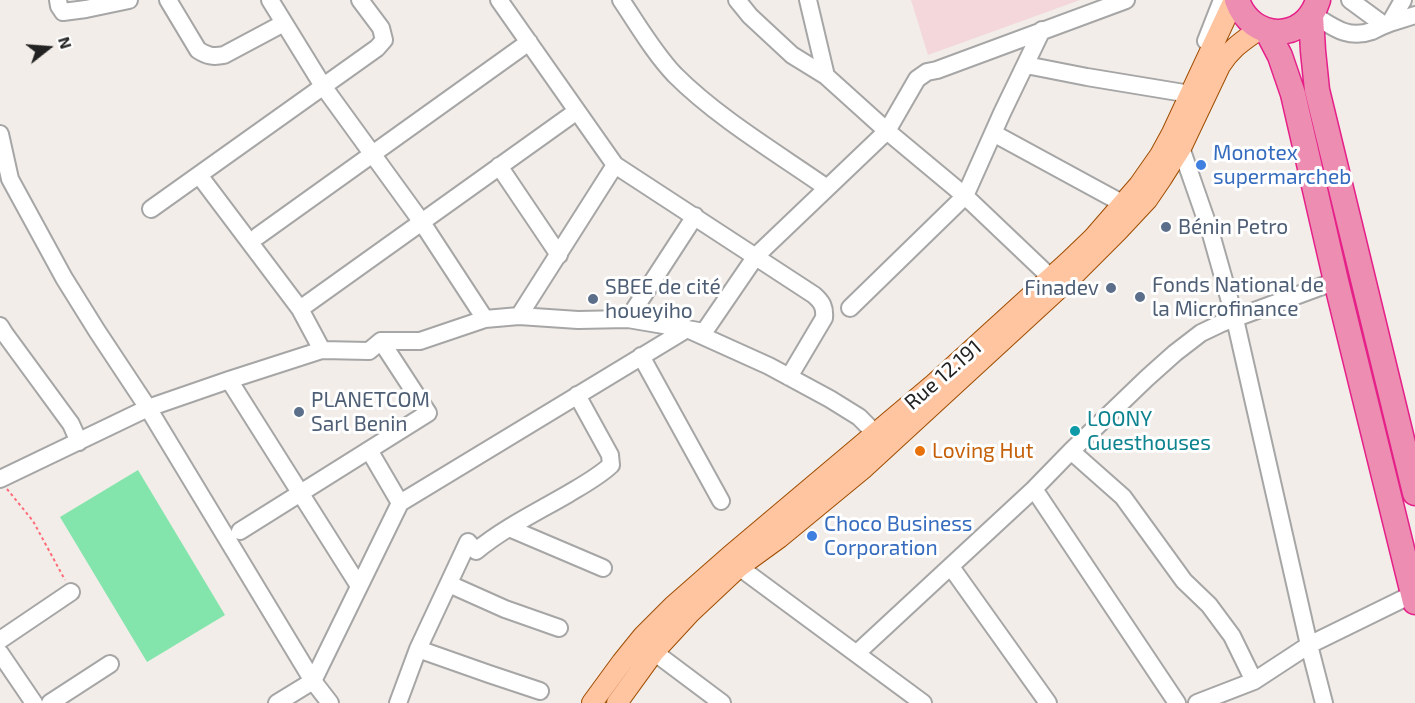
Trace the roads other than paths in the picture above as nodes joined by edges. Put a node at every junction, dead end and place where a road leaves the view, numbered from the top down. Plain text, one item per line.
1 (58, 0) edge
2 (129, 0) edge
3 (168, 0) edge
4 (270, 0) edge
5 (360, 0) edge
6 (500, 0) edge
7 (621, 0) edge
8 (737, 0) edge
9 (808, 0) edge
10 (1126, 0) edge
11 (1221, 0) edge
12 (1236, 0) edge
13 (1350, 0) edge
14 (1403, 0) edge
15 (1314, 10) edge
16 (1415, 15) edge
17 (284, 23) junction
18 (1387, 24) junction
19 (1264, 29) junction
20 (1042, 30) junction
21 (529, 42) junction
22 (1026, 65) junction
23 (826, 76) junction
24 (323, 86) junction
25 (1184, 93) junction
26 (577, 111) junction
27 (886, 131) junction
28 (993, 133) junction
29 (0, 134) edge
30 (1181, 148) junction
31 (371, 155) junction
32 (615, 165) junction
33 (499, 166) junction
34 (199, 175) junction
35 (827, 188) junction
36 (964, 196) junction
37 (1118, 201) junction
38 (152, 209) dead end
39 (694, 216) junction
40 (421, 221) junction
41 (258, 236) dead end
42 (558, 255) junction
43 (756, 256) junction
44 (1047, 274) junction
45 (1336, 281) junction
46 (1023, 302) junction
47 (850, 308) dead end
48 (300, 309) junction
49 (519, 316) junction
50 (485, 319) junction
51 (1234, 319) junction
52 (628, 320) junction
53 (687, 329) junction
54 (2, 333) edge
55 (381, 341) junction
56 (322, 350) junction
57 (641, 356) junction
58 (789, 377) junction
59 (229, 380) junction
60 (577, 395) junction
61 (148, 408) junction
62 (875, 433) junction
63 (1408, 437) edge
64 (79, 442) junction
65 (369, 450) junction
66 (1071, 451) junction
67 (3, 483) edge
68 (1034, 489) junction
69 (301, 493) junction
70 (1415, 493) edge
71 (721, 501) dead end
72 (400, 503) junction
73 (509, 528) junction
74 (240, 531) dead end
75 (739, 567) junction
76 (951, 567) junction
77 (603, 568) dead end
78 (449, 584) junction
79 (359, 586) junction
80 (71, 592) road end
81 (1414, 598) edge
82 (559, 628) dead end
83 (0, 640) edge
84 (1309, 645) junction
85 (418, 649) junction
86 (654, 652) junction
87 (0, 653) edge
88 (857, 653) junction
89 (110, 664) dead end
90 (313, 681) junction
91 (1254, 681) junction
92 (540, 691) dead end
93 (34, 703) edge
94 (50, 703) edge
95 (277, 703) edge
96 (330, 703) edge
97 (398, 703) edge
98 (592, 703) edge
99 (618, 703) edge
100 (722, 703) edge
101 (923, 703) edge
102 (1048, 703) edge
103 (1177, 703) edge
104 (1197, 703) edge
105 (1324, 703) edge

1 - 2 street
3 - 17 street
4 - 17 street
5 - 24 street
6 - 21 street
7 - 35 street
8 - 23 street
9 - 23 street
10 - 20 street
11 - 25 street
12 - 19 highway
12 - 46 main road, Rue 12.191
13 - 18 street
14 - 18 street
15 - 18 street
15 - 19 highway
15 - 63 highway
16 - 18 street
17 - 24 street
19 - 30 main road, Rue 12.191
19 - 45 highway
20 - 22 street
20 - 27 street
21 - 26 street
21 - 31 street
22 - 25 street
22 - 28 street
23 - 27 street
24 - 31 street
24 - 34 street
25 - 37 street
26 - 32 street
26 - 33 street
27 - 35 street
27 - 36 street
28 - 36 street
28 - 37 street
29 - 61 street
30 - 51 street
30 - 75 main road, Rue 12.191
31 - 40 street
31 - 41 street
32 - 39 street
32 - 42 street
33 - 40 street
33 - 42 street
34 - 38 street
34 - 48 street
35 - 43 street
36 - 44 street
36 - 47 street
37 - 44 street
39 - 43 street
39 - 52 street
40 - 48 street
40 - 50 street
42 - 49 street
43 - 53 street
43 - 58 street
44 - 46 street
45 - 51 street
45 - 81 highway
46 - 62 main road, Rue 12.191
48 - 56 street
49 - 50 street
49 - 52 street
50 - 55 street
51 - 66 street
51 - 84 street
52 - 53 street
53 - 57 street
53 - 58 street
54 - 64 street
55 - 56 street
55 - 65 street
56 - 59 street
57 - 60 street
57 - 71 street
58 - 62 street
59 - 61 street
59 - 69 street
60 - 72 street
60 - 73 street
61 - 64 street
61 - 90 street
62 - 98 main road, Rue 12.191
63 - 70 highway
64 - 67 street
65 - 69 street
65 - 72 street
66 - 68 street
66 - 91 street
68 - 76 street
68 - 103 street
69 - 74 street
69 - 79 street
72 - 79 street
73 - 77 street
73 - 78 street
75 - 86 main road, Rue 12.191
75 - 88 street
76 - 88 street
76 - 102 street
78 - 82 street
78 - 85 street
79 - 90 street
80 - 83 street
81 - 84 street
84 - 91 street
84 - 105 street
85 - 92 street
85 - 97 street
86 - 99 main road, Rue 12.191
86 - 100 street
87 - 93 street
88 - 101 street
89 - 94 street
90 - 95 street
90 - 96 street
91 - 104 street

